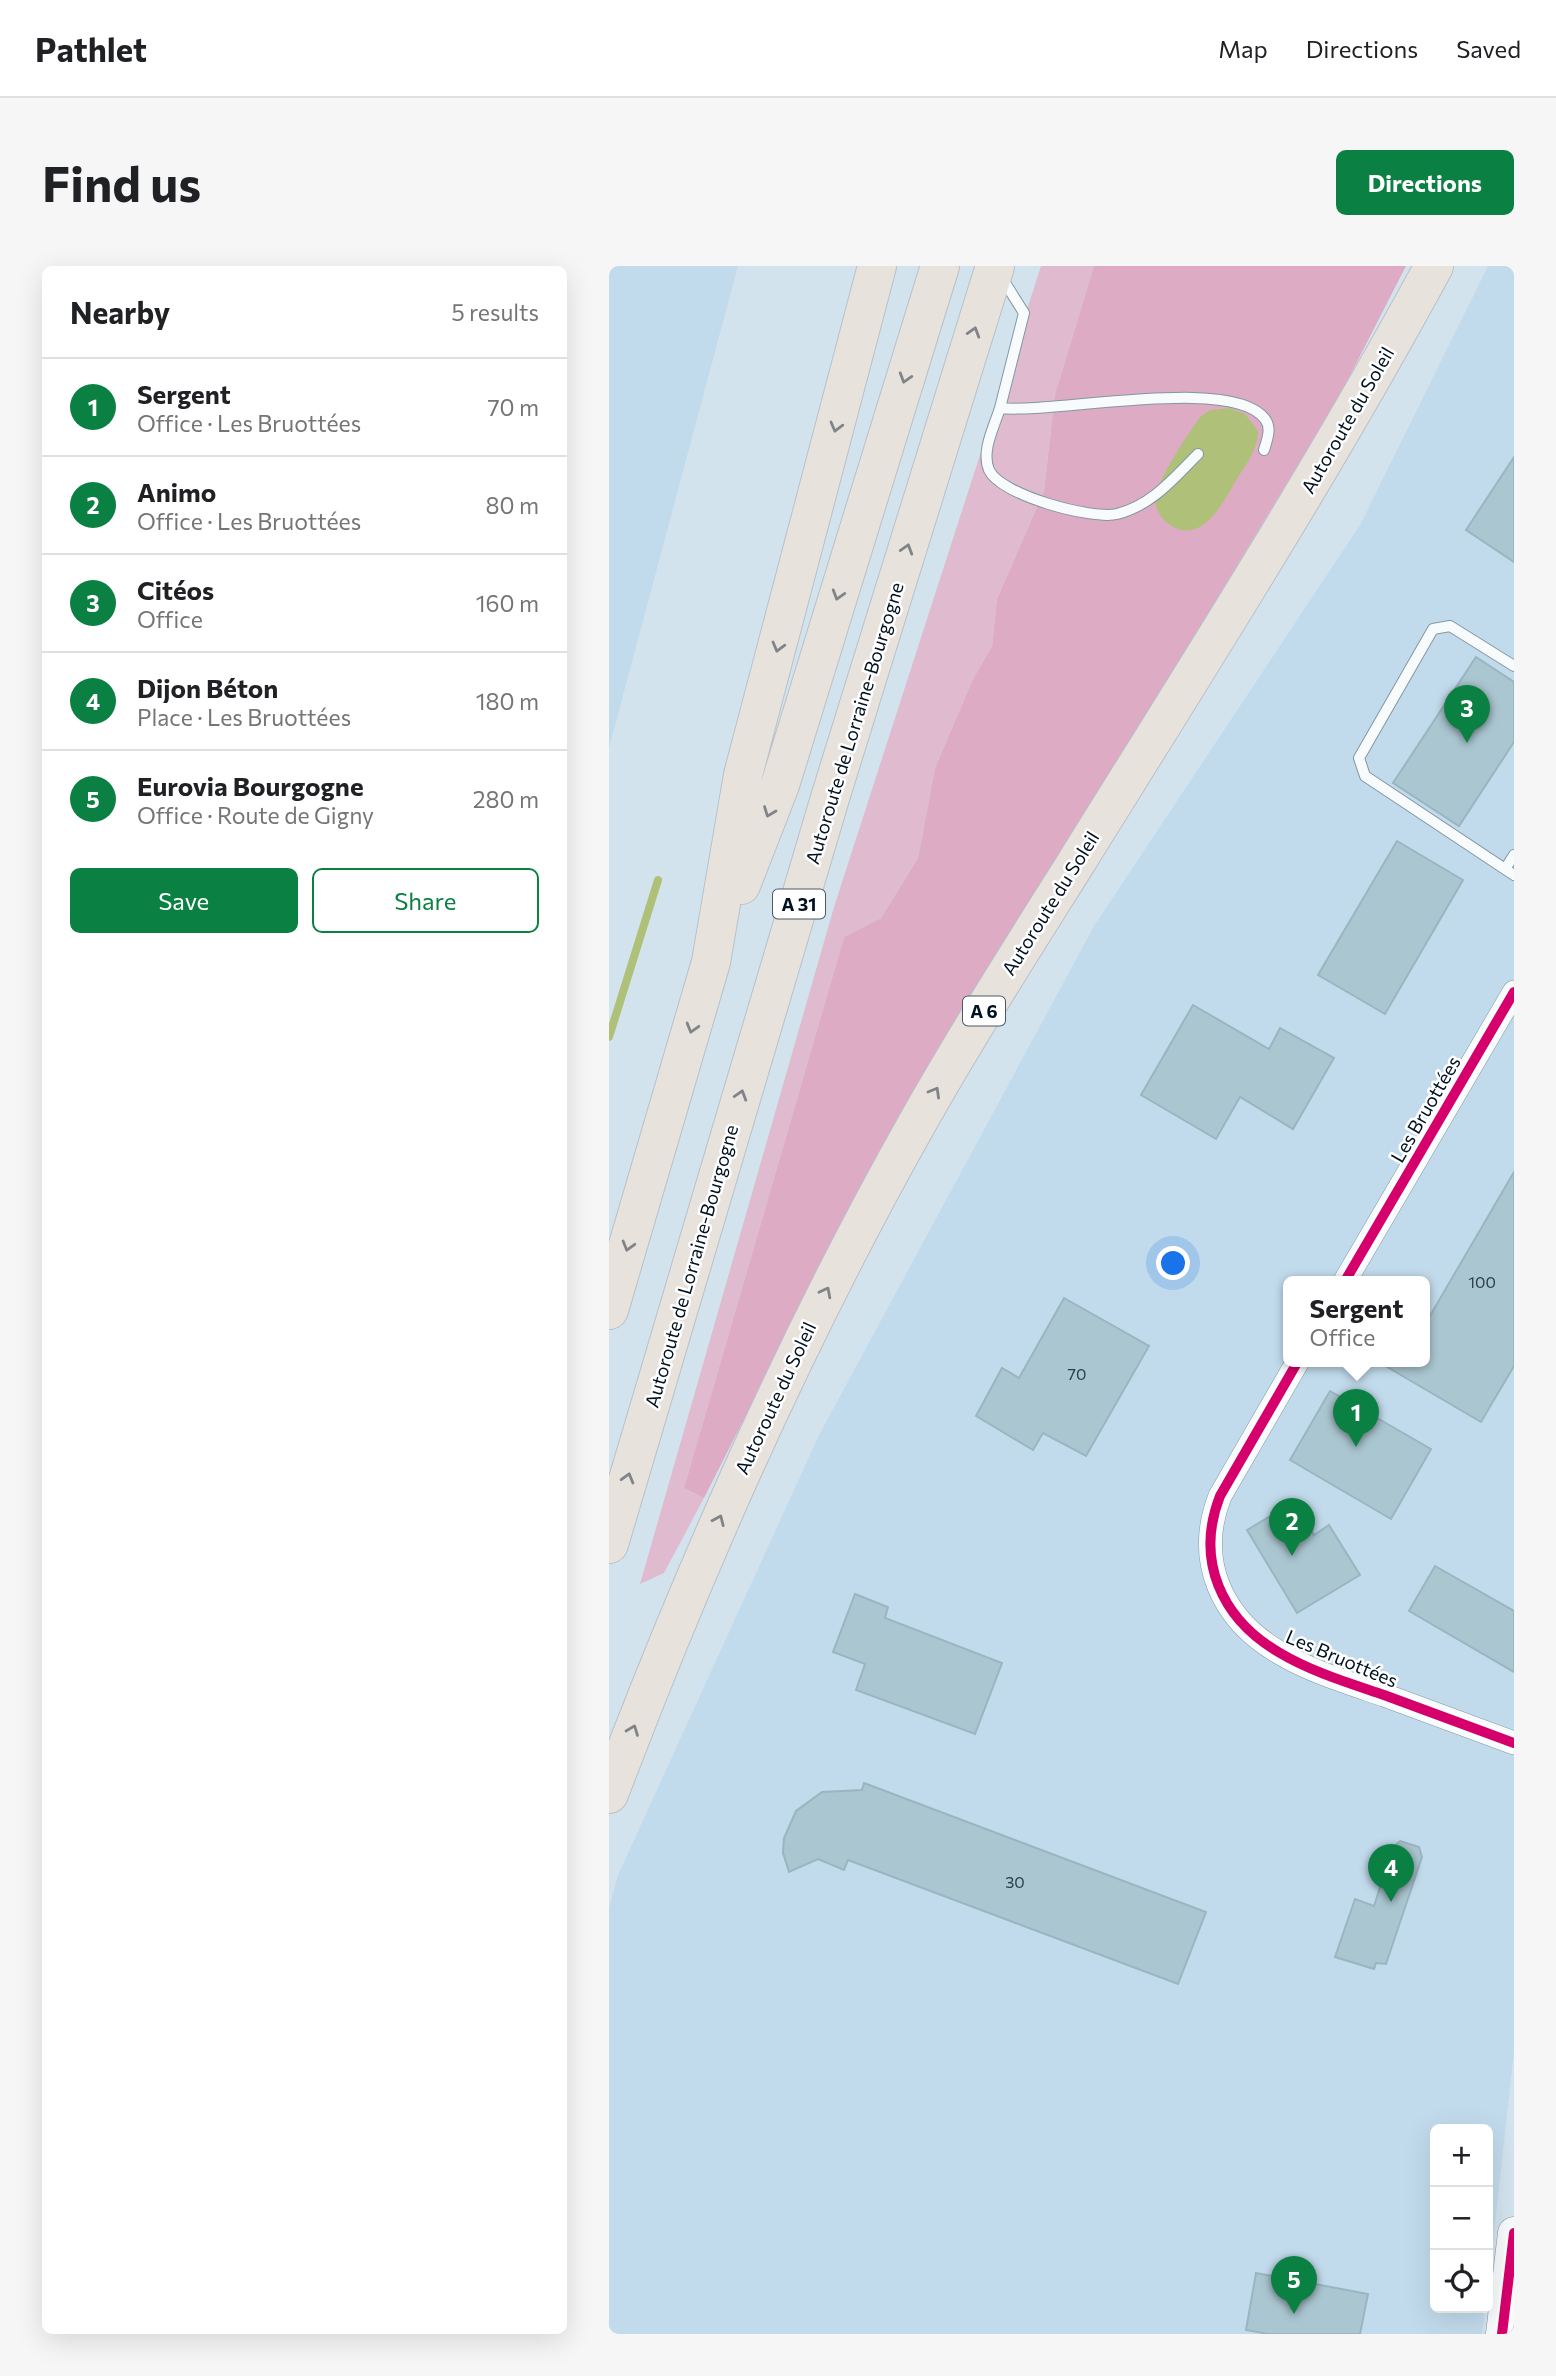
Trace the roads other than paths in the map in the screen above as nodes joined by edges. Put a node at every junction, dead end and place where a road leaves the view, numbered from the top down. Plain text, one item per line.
1 (877, 266) edge
2 (940, 266) edge
3 (1434, 266) edge
4 (995, 267) edge
5 (1000, 408) junction
6 (1264, 450) dead end
7 (1198, 454) dead end
8 (1514, 666) edge
9 (1514, 855) edge
10 (1509, 872) edge
11 (711, 962) junction
12 (1514, 992) edge
13 (1348, 1276) edge
14 (609, 1310) edge
15 (1295, 1367) edge
16 (609, 1544) edge
17 (1514, 1743) edge
18 (609, 1794) edge
19 (1514, 2233) edge
20 (1502, 2334) edge

1 -> 11 highway
2 -> 11 highway
18 -> 3 highway, Autoroute du Soleil / A 6
4 - 5 lane
16 -> 4 highway, Autoroute de Lorraine-Bourgogne / A 31
5 - 6 lane
5 - 7 lane
8 - 10 lane
9 - 10 lane
11 -> 14 highway
12 - 13 street, Les Bruottées
15 - 17 street, Les Bruottées
19 - 20 street

